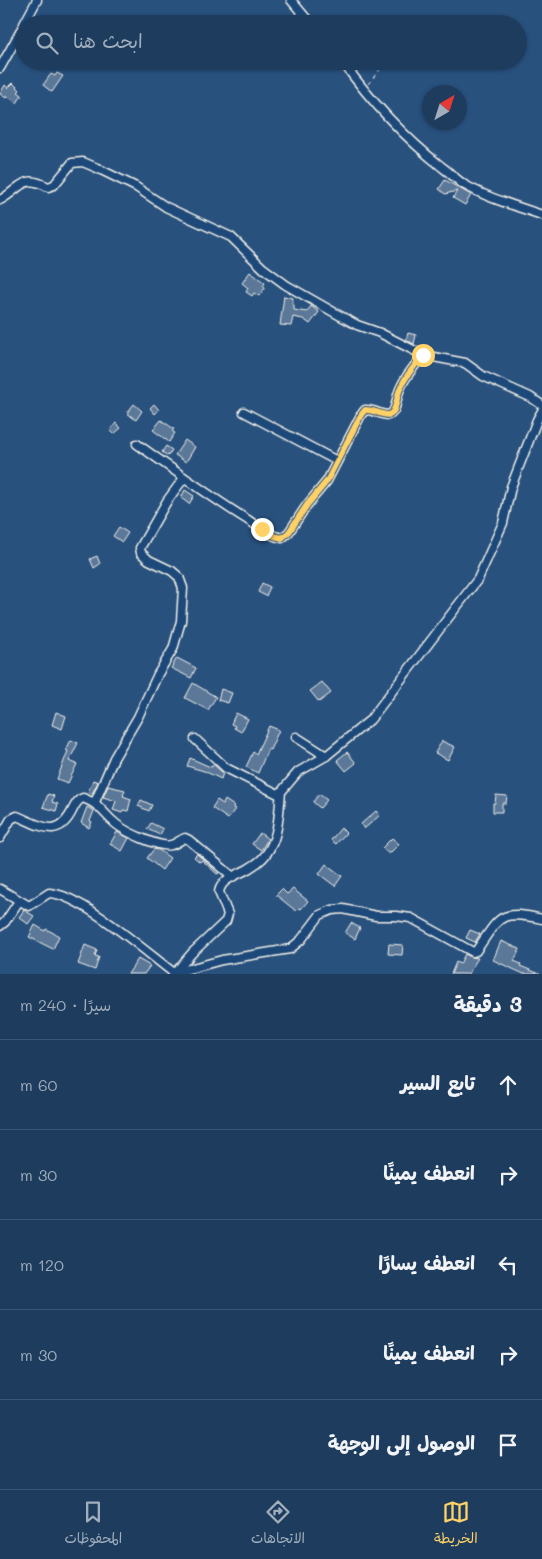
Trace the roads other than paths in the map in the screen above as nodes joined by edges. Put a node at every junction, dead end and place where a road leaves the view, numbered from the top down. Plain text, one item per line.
1 (37, 0) edge
2 (291, 0) edge
3 (29, 15) edge
4 (304, 15) edge
5 (15, 40) edge
6 (0, 68) edge
7 (349, 70) edge
8 (0, 200) edge
9 (542, 215) edge
10 (423, 355) junction
11 (542, 405) edge
12 (542, 411) edge
13 (244, 412) dead end
14 (137, 444) dead end
15 (337, 462) junction
16 (184, 478) junction
17 (296, 737) dead end
18 (195, 739) dead end
19 (326, 756) junction
20 (280, 795) junction
21 (95, 802) junction
22 (0, 838) edge
23 (232, 876) junction
24 (0, 889) edge
25 (19, 902) junction
26 (542, 919) edge
27 (0, 926) edge
28 (174, 974) edge

1 - 3 street
2 - 4 street
5 - 6 street
7 - 9 street
8 - 10 street
10 - 11 street
10 - 15 street
12 - 19 street
13 - 15 street
14 - 16 street
15 - 16 street
16 - 21 street
17 - 19 street
18 - 20 street
19 - 20 street
20 - 23 street
21 - 22 street
21 - 23 street
23 - 28 street
24 - 25 street
25 - 27 street
25 - 28 street
26 - 28 street

